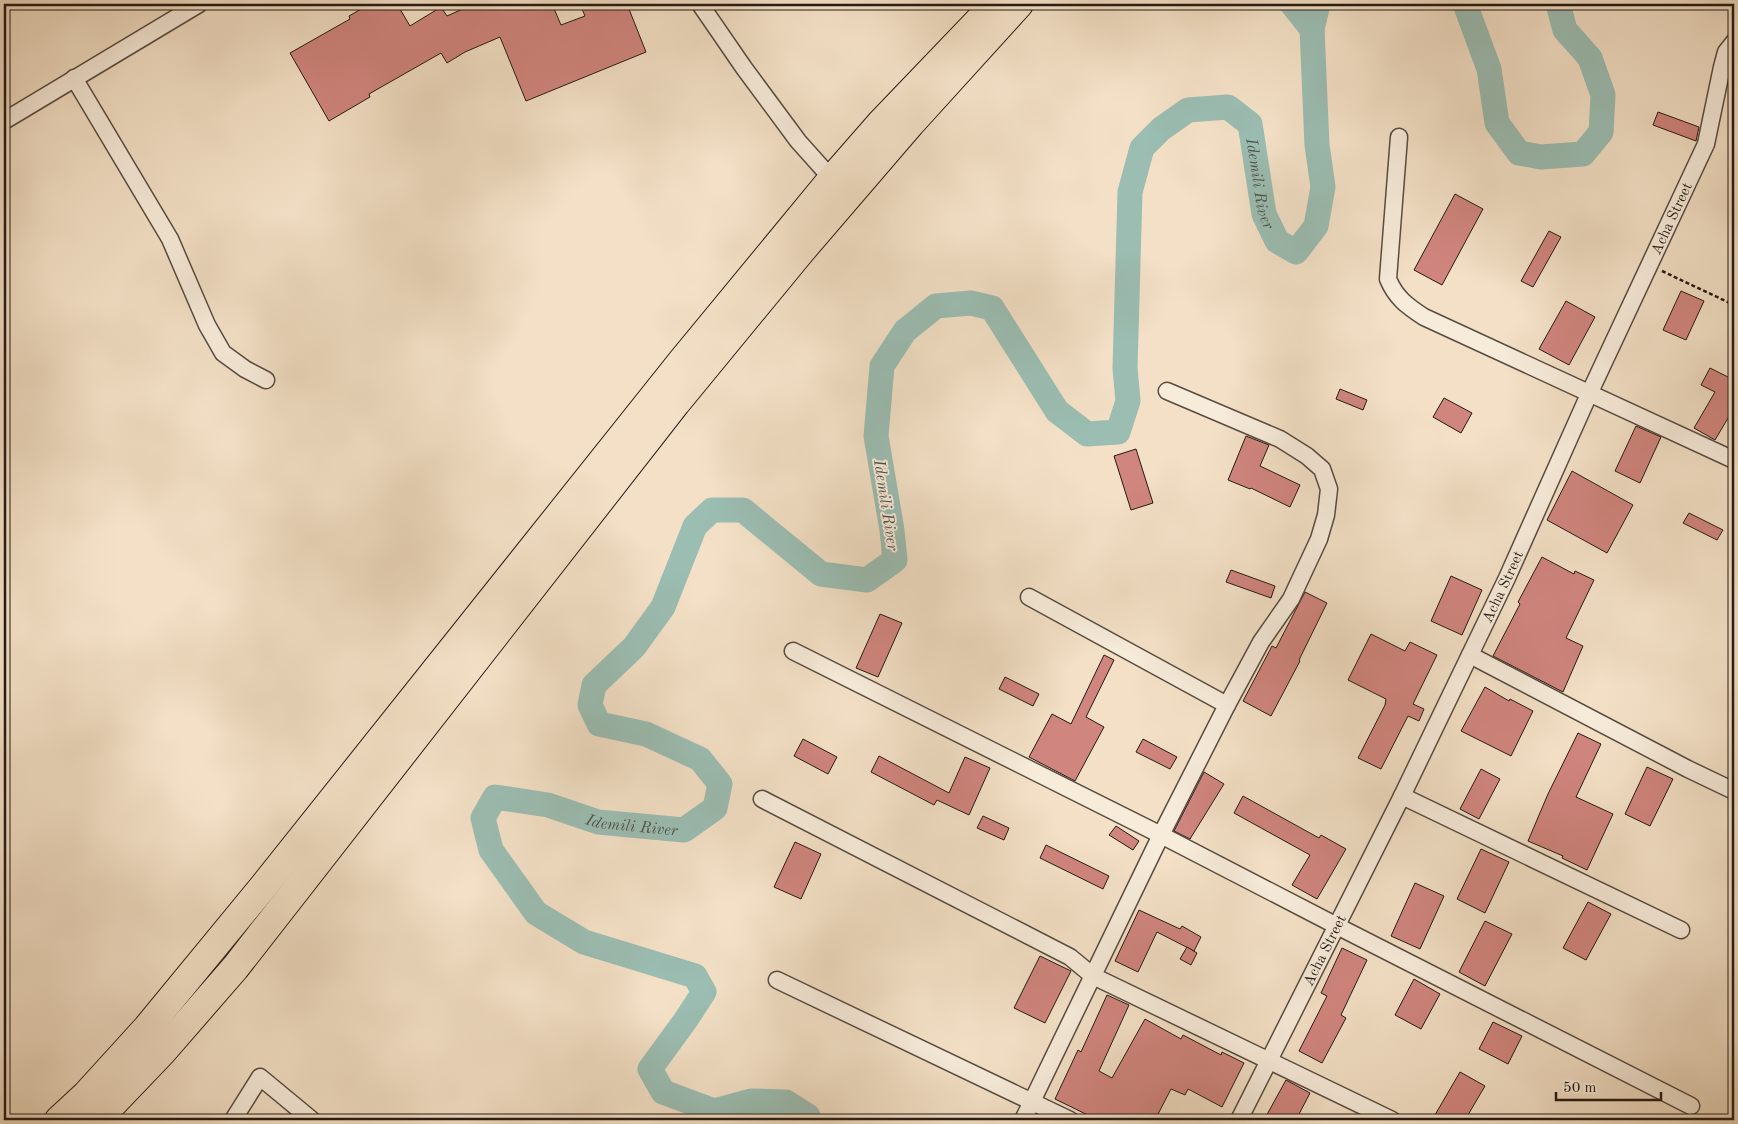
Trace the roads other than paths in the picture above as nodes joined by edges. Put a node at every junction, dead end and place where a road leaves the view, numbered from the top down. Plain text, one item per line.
1 (199, 4) edge
2 (700, 4) edge
3 (995, 4) edge
4 (1019, 4) edge
5 (1734, 42) edge
6 (74, 78) junction
7 (4, 121) edge
8 (1399, 137) dead end
9 (832, 179) junction
10 (266, 380) dead end
11 (1167, 392) dead end
12 (1590, 392) junction
13 (1734, 460) edge
14 (1029, 597) dead end
15 (793, 651) dead end
16 (1470, 655) junction
17 (1227, 705) junction
18 (1734, 791) edge
19 (1402, 796) junction
20 (762, 799) dead end
21 (1161, 835) junction
22 (1337, 926) junction
23 (1681, 930) dead end
24 (1093, 976) junction
25 (777, 980) dead end
26 (1269, 1061) junction
27 (1032, 1102) junction
28 (1691, 1106) dead end
29 (59, 1120) edge
30 (97, 1120) edge
31 (233, 1120) edge
32 (312, 1120) edge
33 (1023, 1120) edge
34 (1070, 1120) edge
35 (1239, 1120) edge
36 (1392, 1120) edge

1 - 6 street
2 - 9 street
3 - 9 highway
4 - 30 highway
5 - 12 street, Acha Street
6 - 7 street
6 - 10 street
8 - 12 street
9 - 29 highway
11 - 17 street
12 - 13 street
12 - 16 street, Acha Street
14 - 17 street
15 - 21 street
16 - 18 street
16 - 19 street, Acha Street
17 - 21 street
19 - 22 street, Acha Street
19 - 23 street
20 - 24 street
21 - 22 street
21 - 24 street
22 - 26 street, Acha Street
22 - 28 street
24 - 26 street
24 - 27 street
25 - 27 street
26 - 35 street, Acha Street
26 - 36 street
27 - 33 street
27 - 34 street
31 - 32 street

